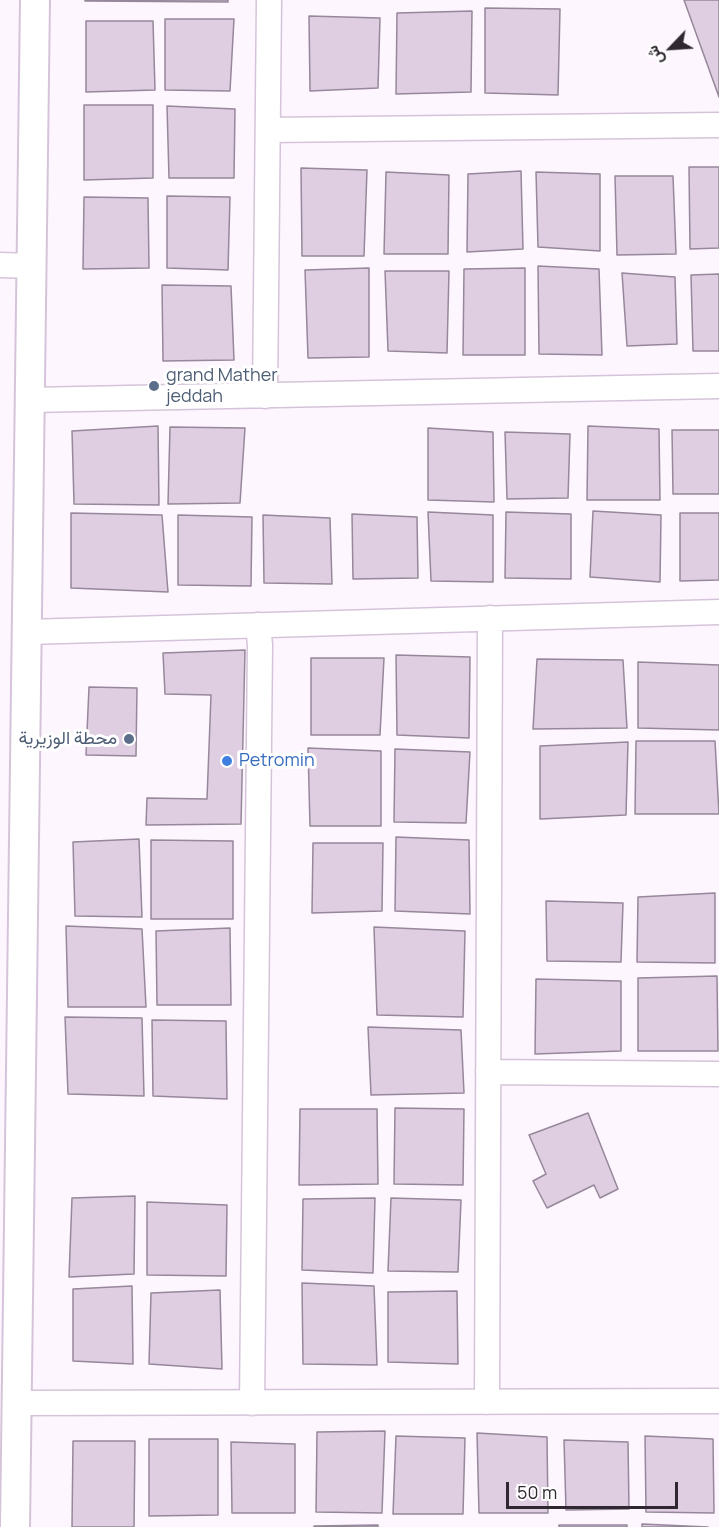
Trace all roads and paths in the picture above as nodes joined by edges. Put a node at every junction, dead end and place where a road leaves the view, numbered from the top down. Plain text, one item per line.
1 (35, 0) edge
2 (269, 0) edge
3 (719, 125) edge
4 (268, 130) junction
5 (0, 265) edge
6 (32, 266) junction
7 (719, 387) edge
8 (265, 396) junction
9 (30, 400) junction
10 (719, 612) edge
11 (490, 618) junction
12 (258, 625) junction
13 (27, 632) junction
14 (488, 1071) junction
15 (719, 1074) edge
16 (719, 1401) edge
17 (487, 1402) junction
18 (17, 1403) junction
19 (252, 1403) junction
20 (15, 1527) edge

1 - 6 street
2 - 4 street
3 - 4 street
4 - 8 street
5 - 6 street
6 - 9 street
7 - 8 street
8 - 9 street
9 - 13 street
10 - 11 street
11 - 12 street
11 - 14 street
12 - 13 street
12 - 19 street
13 - 18 street
14 - 15 street
14 - 17 street
16 - 17 street
17 - 19 street
18 - 19 street
18 - 20 street

